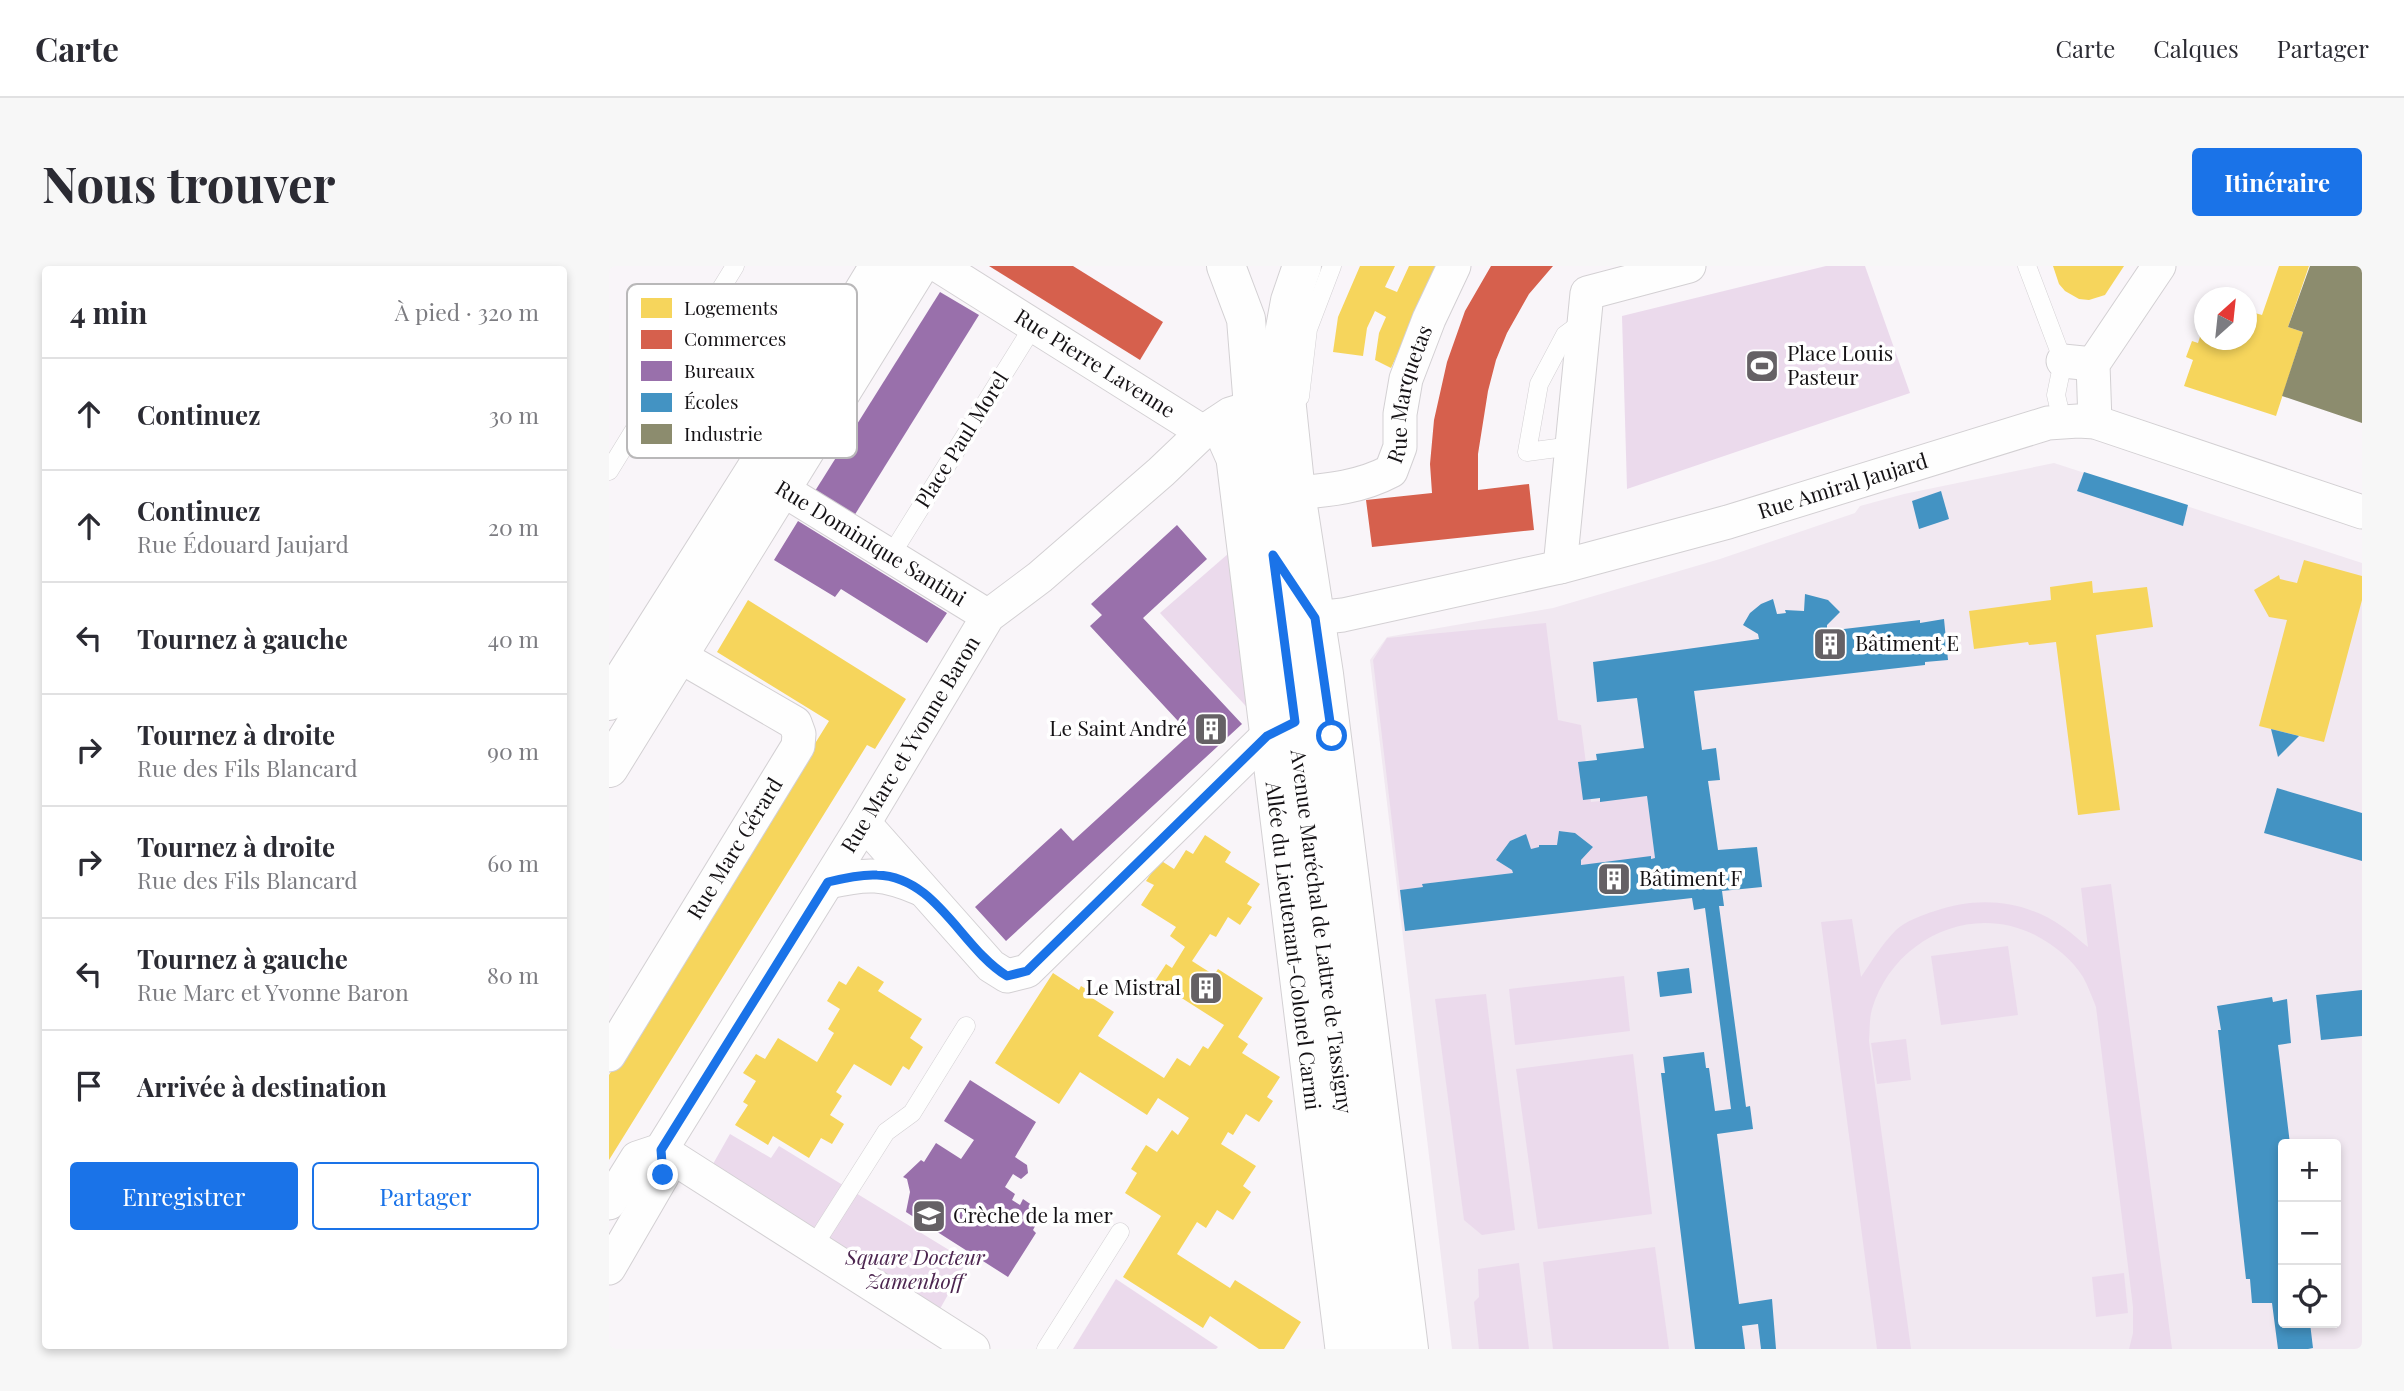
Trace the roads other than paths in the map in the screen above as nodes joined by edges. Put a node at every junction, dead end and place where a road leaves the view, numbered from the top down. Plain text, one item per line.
1 (736, 266) edge
2 (879, 266) edge
3 (919, 266) edge
4 (939, 266) edge
5 (1226, 266) edge
6 (1302, 266) edge
7 (1332, 266) edge
8 (1454, 266) edge
9 (1689, 266) edge
10 (2027, 266) edge
11 (2159, 266) edge
12 (725, 284) edge
13 (857, 309) edge
14 (1585, 320) junction
15 (1034, 325) junction
16 (857, 354) edge
17 (2068, 360) junction
18 (1253, 407) junction
19 (2061, 421) junction
20 (2095, 422) junction
21 (1210, 427) junction
22 (627, 442) edge
23 (1572, 446) junction
24 (780, 458) edge
25 (784, 458) edge
26 (609, 471) edge
27 (1294, 476) junction
28 (768, 481) junction
29 (2362, 512) edge
30 (891, 555) junction
31 (1273, 555) junction
32 (1560, 567) junction
33 (988, 616) junction
34 (1315, 618) junction
35 (679, 656) junction
36 (609, 701) edge
37 (1281, 729) junction
38 (609, 768) edge
39 (865, 823) junction
40 (828, 882) junction
41 (921, 889) junction
42 (966, 1026) dead end
43 (609, 1055) edge
44 (661, 1150) junction
45 (609, 1203) edge
46 (1120, 1232) dead end
47 (813, 1247) junction
48 (609, 1268) edge
49 (973, 1349) edge
50 (1046, 1349) edge
51 (1342, 1349) edge
52 (1375, 1349) edge
53 (1409, 1349) edge

1 - 12 lane
2 - 13 main road
3 - 16 main road
4 - 15 street, Rue Pierre Lavenne
5 - 18 main road, Avenue Maréchal de Lattre de Tassigny
6 - 27 main road, Avenue Maréchal de Lattre de Tassigny
7 - 27 lane
8 - 27 street, Rue Marquetas
9 - 14 street
10 - 17 lane
11 - 17 street
14 - 23 street
14 - 23 lane
15 - 21 street, Rue Pierre Lavenne
15 - 30 lane, Place Paul Morel
17 - 19 lane
17 - 20 street
18 - 21 street
18 - 31 main road, Avenue Maréchal de Lattre de Tassigny
19 - 20 street, Rue Amiral Jaujard
19 - 32 street, Rue Amiral Jaujard
20 - 29 street, Rue Amiral Jaujard
21 - 33 street, Rue Marc et Yvonne Baron
21 - 37 street, Allée du Lieutenant-Colonel Carmi
22 - 26 lane
23 - 32 street
24 - 28 main road
25 - 28 main road
27 - 34 main road, Avenue Maréchal de Lattre de Tassigny
28 - 30 street, Rue Dominique Santini
28 - 35 main road
30 - 33 street, Rue Dominique Santini
31 - 34 street
31 - 37 main road, Avenue Maréchal de Lattre de Tassigny
32 - 34 street, Rue Amiral Jaujard
33 - 39 street, Rue Marc et Yvonne Baron
34 - 53 main road, Avenue Maréchal de Lattre de Tassigny
35 - 36 main road
35 - 38 main road
35 - 43 street, Rue Marc Gérard
37 - 41 street
37 - 51 street, Allée du Lieutenant-Colonel Carmi
37 - 52 main road, Avenue Maréchal de Lattre de Tassigny
39 - 40 street, Rue Marc et Yvonne Baron
39 - 41 street
40 - 41 street
40 - 44 street, Rue Marc et Yvonne Baron
42 - 47 lane
44 - 45 street, Rue Marc et Yvonne Baron
44 - 47 street
44 - 48 street, Rue Marc et Yvonne Baron
46 - 50 lane
47 - 49 street

